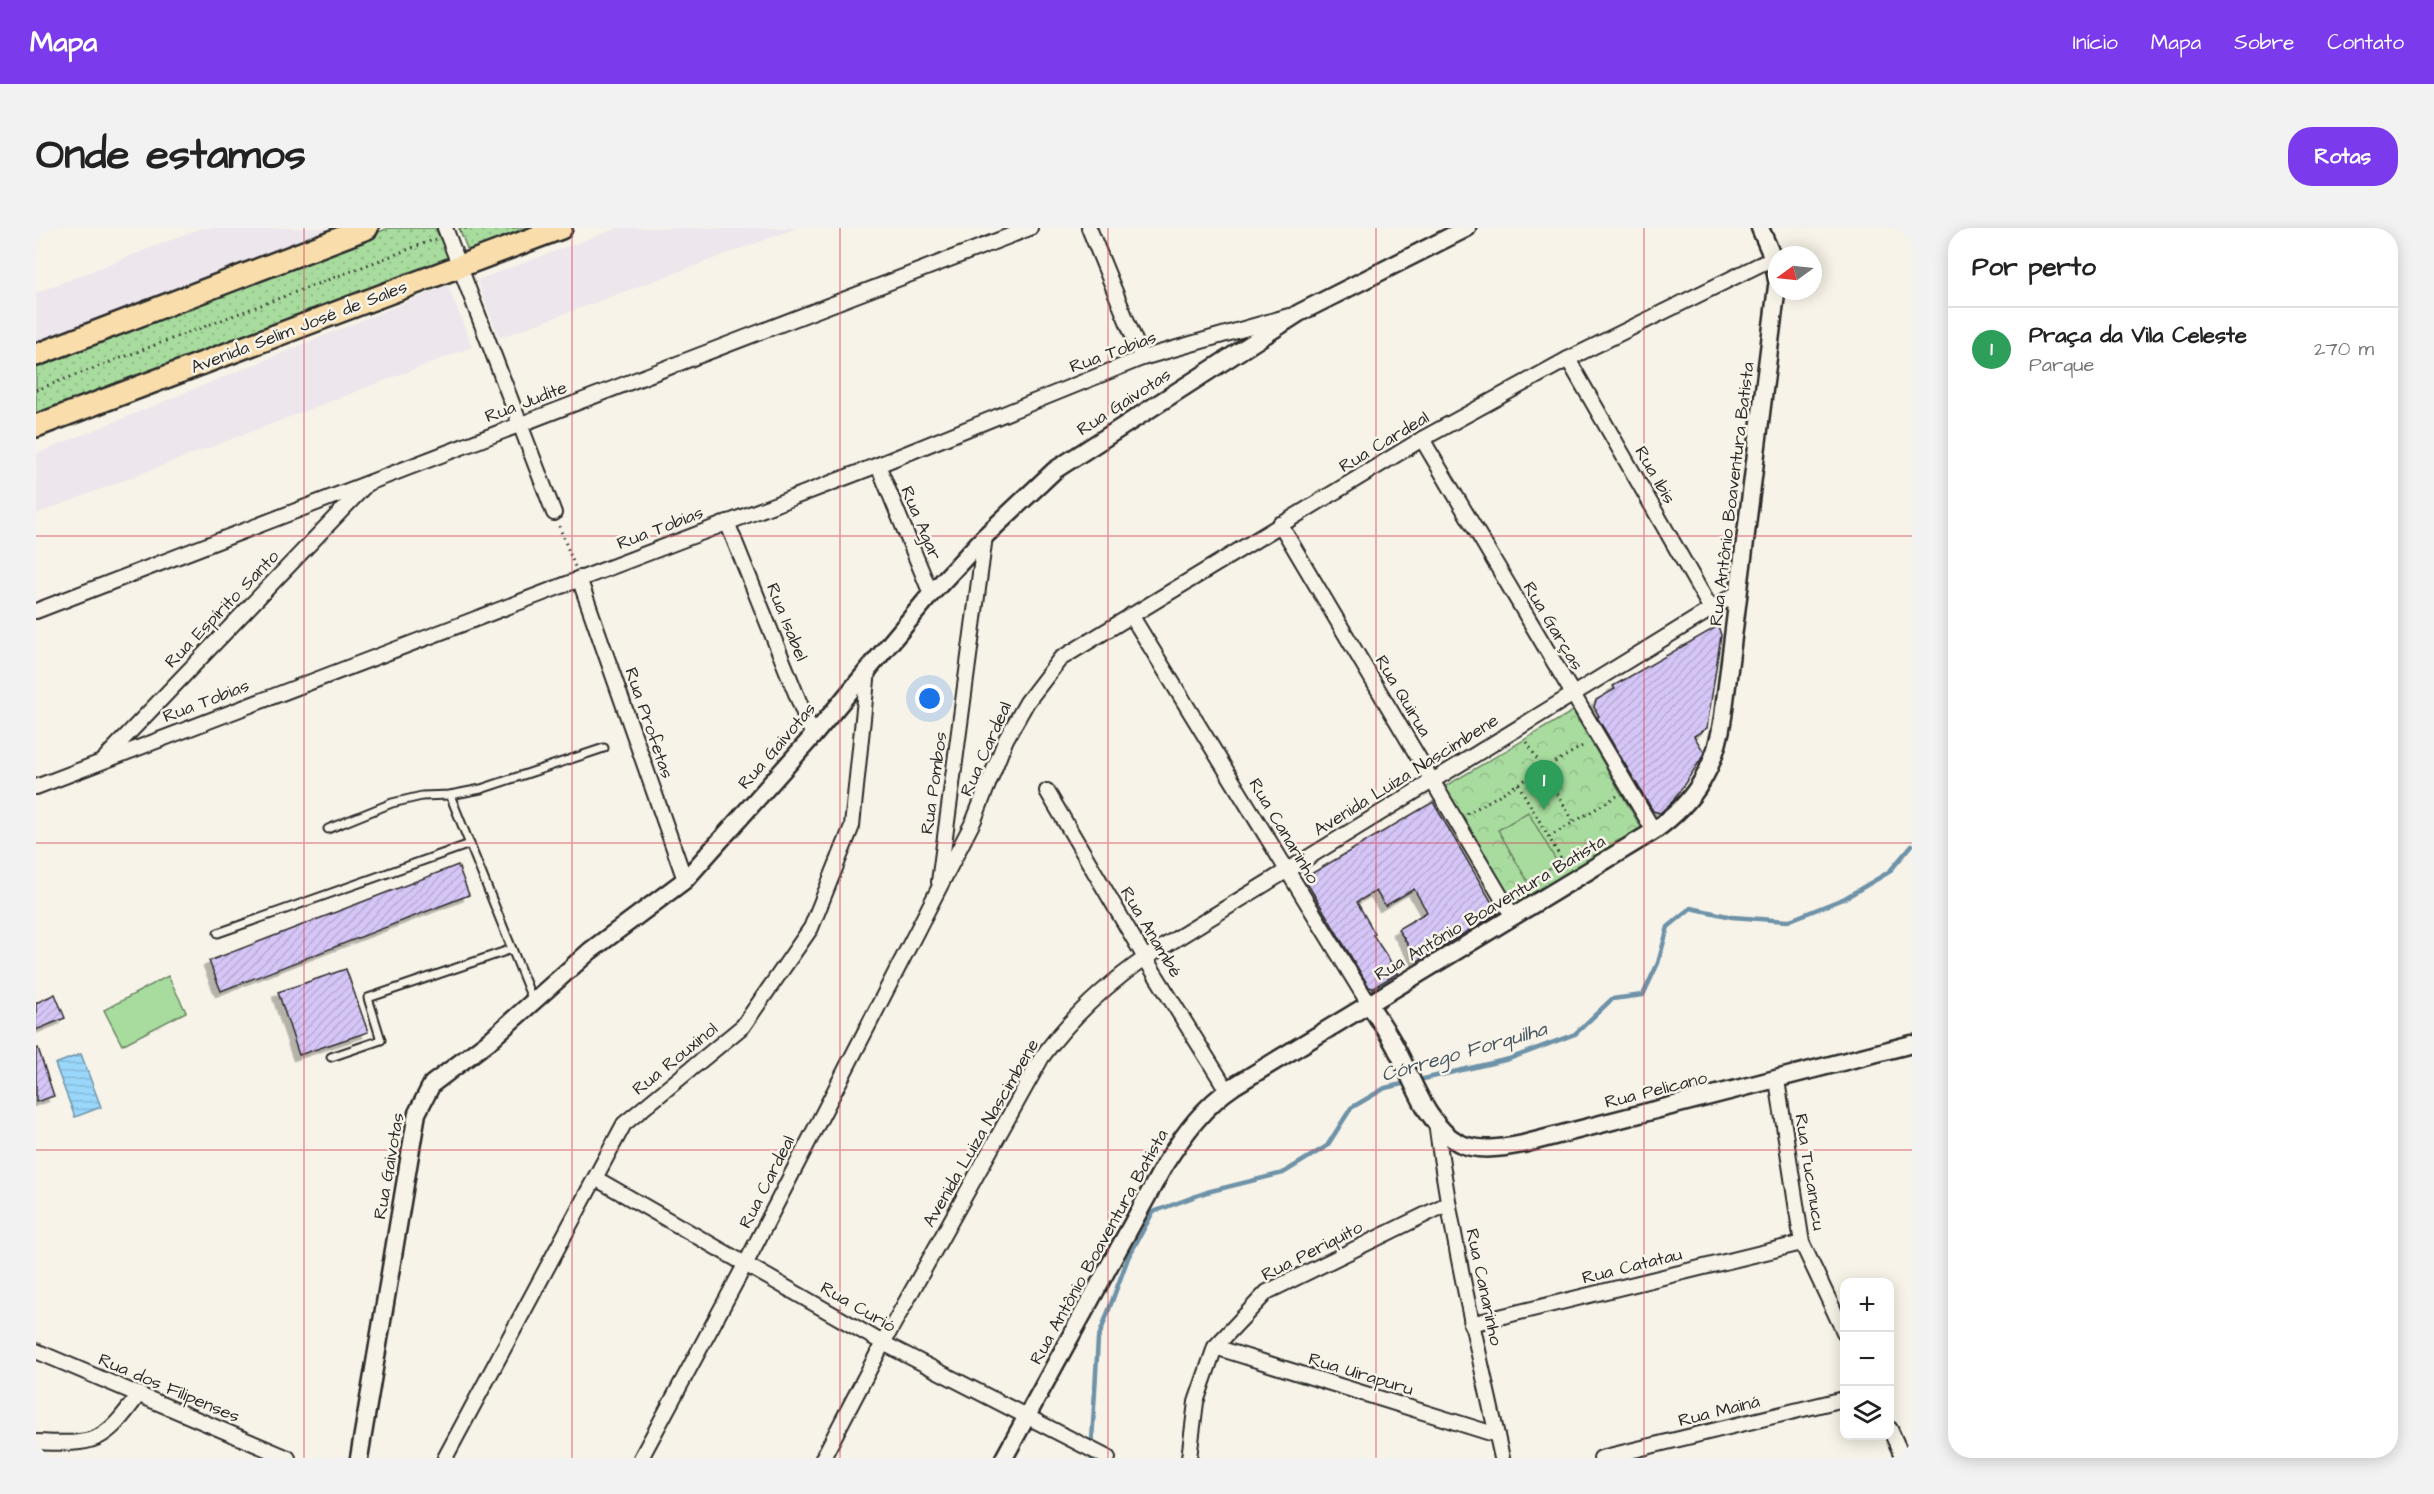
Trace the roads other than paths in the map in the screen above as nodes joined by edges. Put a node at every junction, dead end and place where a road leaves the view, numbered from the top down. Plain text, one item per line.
1 (367, 228) edge
2 (561, 228) edge
3 (1030, 228) edge
4 (1089, 228) edge
5 (1467, 228) edge
6 (1760, 228) edge
7 (446, 232) edge
8 (1768, 246) edge
9 (1768, 260) edge
10 (459, 267) junction
11 (1775, 300) edge
12 (1299, 313) junction
13 (36, 355) edge
14 (1142, 358) junction
15 (1568, 359) junction
16 (521, 424) junction
17 (36, 426) edge
18 (1422, 439) junction
19 (878, 465) junction
20 (368, 483) junction
21 (554, 513) road end
22 (727, 522) junction
23 (1280, 524) junction
24 (985, 536) junction
25 (579, 578) junction
26 (1739, 592) junction
27 (931, 594) junction
28 (1711, 609) junction
29 (36, 611) edge
30 (1131, 615) junction
31 (868, 670) junction
32 (1573, 694) junction
33 (813, 736) junction
34 (604, 748) dead end
35 (102, 760) junction
36 (1432, 780) junction
37 (36, 787) edge
38 (1047, 791) dead end
39 (450, 795) junction
40 (328, 829) dead end
41 (1654, 831) junction
42 (470, 844) junction
43 (1286, 870) junction
44 (685, 880) junction
45 (937, 891) junction
46 (1513, 917) junction
47 (218, 933) dead end
48 (512, 949) junction
49 (1145, 958) junction
50 (533, 1001) junction
51 (1369, 1005) junction
52 (1912, 1044) edge
53 (331, 1057) dead end
54 (1777, 1080) junction
55 (1227, 1090) junction
56 (1425, 1104) joint
57 (1436, 1122) junction
58 (595, 1178) junction
59 (1447, 1204) junction
60 (1802, 1243) junction
61 (746, 1263) junction
62 (1840, 1322) edge
63 (1471, 1324) junction
64 (883, 1343) junction
65 (1215, 1347) junction
66 (36, 1351) edge
67 (139, 1394) junction
68 (1840, 1400) edge
69 (1027, 1415) junction
70 (1497, 1435) junction
71 (1894, 1438) edge
72 (36, 1442) edge
73 (288, 1458) edge
74 (359, 1458) edge
75 (445, 1458) edge
76 (641, 1458) edge
77 (823, 1458) edge
78 (1004, 1458) edge
79 (1108, 1458) edge
80 (1189, 1458) edge
81 (1502, 1458) edge
82 (1601, 1458) edge
83 (1903, 1458) edge

1 - 13 main road
2 - 10 main road, Avenida Selim José de Sales
3 - 16 street, Rua Judite
4 - 14 street
5 - 12 street, Rua Gaivotas
6 - 8 street
7 - 10 street
9 - 15 street, Rua Cardeal
10 - 16 street
10 - 17 main road, Avenida Selim José de Sales
11 - 26 street, Rua Antônio Boaventura Batista
12 - 14 street, Rua Tobias
12 - 24 street, Rua Gaivotas
14 - 19 street, Rua Tobias
15 - 18 street, Rua Cardeal
15 - 28 street, Rua Ibis
16 - 20 street, Rua Judite
16 - 21 street
18 - 23 street, Rua Cardeal
18 - 32 street, Rua Garças
19 - 22 street, Rua Tobias
19 - 27 street, Rua Agar
20 - 29 street, Rua Judite
20 - 35 street, Rua Espírito Santo
22 - 25 street, Rua Tobias
22 - 33 street, Rua Isabel
23 - 30 street, Rua Cardeal
23 - 36 street, Rua Quirua
24 - 27 street, Rua Gaivotas
24 - 45 street, Rua Pombos
25 - 35 street, Rua Tobias
25 - 44 street, Rua Profetas
26 - 28 street, Avenida Luiza Nascimbene
26 - 41 street, Rua Antônio Boaventura Batista
27 - 31 street, Rua Gaivotas
28 - 32 street, Avenida Luiza Nascimbene
30 - 43 street, Rua Canarinho
30 - 45 street, Rua Cardeal
31 - 33 street, Rua Gaivotas
31 - 58 street, Rua Rouxinol
32 - 36 street, Avenida Luiza Nascimbene
32 - 41 street, Rua Garças
33 - 44 street, Rua Gaivotas
34 - 39 lane
35 - 37 street, Rua Tobias
36 - 43 street, Avenida Luiza Nascimbene
36 - 46 street, Rua Quirua
38 - 49 street, Rua Anambé
39 - 40 lane
39 - 42 lane
41 - 46 street, Rua Antônio Boaventura Batista
42 - 47 lane
42 - 48 lane
43 - 49 street, Avenida Luiza Nascimbene
43 - 51 street, Rua Canarinho
44 - 50 street, Rua Gaivotas
45 - 61 street, Rua Cardeal
46 - 51 street, Rua Antônio Boaventura Batista
48 - 50 lane
48 - 53 lane
49 - 55 street, Rua Anambé
49 - 64 street, Avenida Luiza Nascimbene
50 - 74 street, Rua Gaivotas
51 - 55 street, Rua Antônio Boaventura Batista
51 - 56 street, Rua Canarinho
52 - 54 street, Rua Pelicano
54 - 57 street, Rua Pelicano
54 - 60 street, Rua Tucanucu
55 - 69 street, Rua Antônio Boaventura Batista
56 - 57 street, Rua Pelicano
57 - 59 street, Rua Canarinho
58 - 61 street, Rua Curió
58 - 75 street, Rua Rouxinol
59 - 63 street, Rua Canarinho
59 - 65 street, Rua Periquito
60 - 62 street, Rua Tucanucu
60 - 63 street, Rua Catatau
61 - 64 street, Rua Curió
61 - 76 street, Rua Cardeal
63 - 70 street, Rua Canarinho
64 - 69 street, Rua Curió
64 - 77 street, Avenida Luiza Nascimbene
65 - 70 street, Rua Uirapuru
65 - 80 street, Rua Periquito
66 - 67 street, Rua dos Filipenses
67 - 72 street
67 - 73 street, Rua dos Filipenses
68 - 82 street, Rua Mainá
69 - 78 street, Rua Antônio Boaventura Batista
69 - 79 street, Rua Curió
70 - 81 street, Rua Canarinho
71 - 83 street

